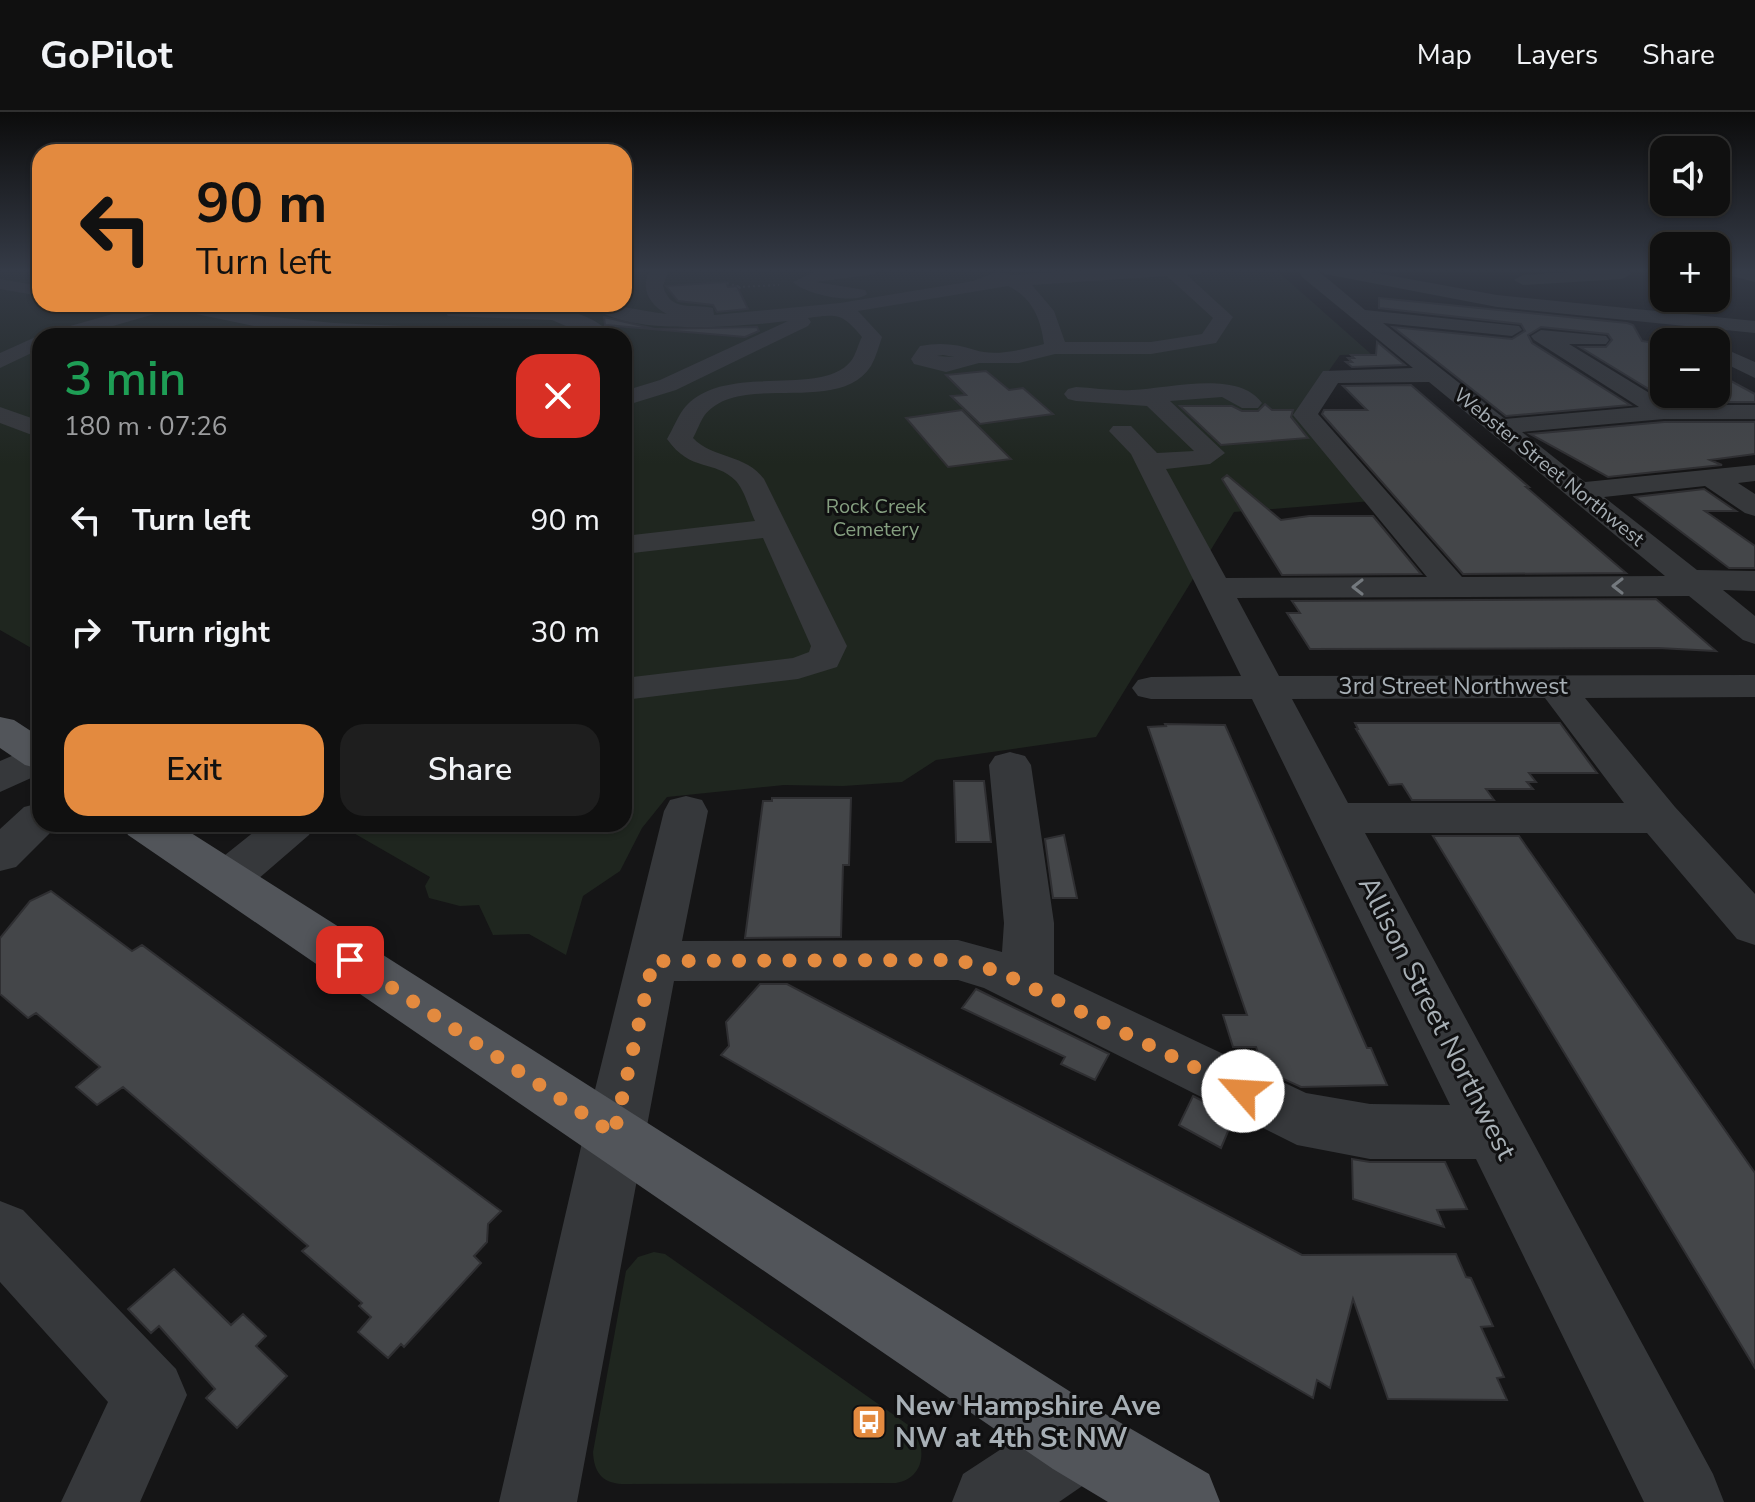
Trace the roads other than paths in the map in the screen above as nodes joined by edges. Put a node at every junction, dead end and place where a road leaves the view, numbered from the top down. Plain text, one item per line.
1 (780, 334) edge
2 (869, 334) edge
3 (1042, 334) edge
4 (1212, 334) edge
5 (1384, 334) edge
6 (1523, 334) edge
7 (1541, 336) junction
8 (1626, 340) dead end
9 (32, 345) edge
10 (1730, 350) edge
11 (1755, 354) edge
12 (1038, 356) junction
13 (1730, 358) edge
14 (0, 361) edge
15 (914, 363) dead end
16 (1755, 371) edge
17 (1435, 375) junction
18 (1077, 395) dead end
19 (632, 396) edge
20 (1141, 396) junction
21 (1250, 403) dead end
22 (1664, 412) junction
23 (1755, 412) edge
24 (0, 414) edge
25 (32, 427) edge
26 (1499, 427) junction
27 (1122, 431) dead end
28 (1149, 462) junction
29 (1755, 473) edge
30 (1711, 478) junction
31 (1578, 491) junction
32 (1755, 507) edge
33 (773, 528) junction
34 (632, 544) edge
35 (1192, 544) junction
36 (1755, 581) edge
37 (1693, 583) junction
38 (1453, 587) junction
39 (1755, 633) edge
40 (1267, 686) junction
41 (1555, 686) junction
42 (1755, 686) edge
43 (632, 688) edge
44 (1151, 688) dead end
45 (0, 729) edge
46 (32, 751) edge
47 (32, 760) edge
48 (1010, 765) dead end
49 (0, 778) edge
50 (686, 811) dead end
51 (1334, 818) junction
52 (1659, 818) junction
53 (32, 825) edge
54 (156, 832) edge
55 (283, 832) edge
56 (0, 855) edge
57 (227, 879) junction
58 (1755, 926) edge
59 (653, 961) junction
60 (1027, 985) junction
61 (1494, 1131) junction
62 (614, 1134) junction
63 (0, 1233) edge
64 (1080, 1442) junction
65 (100, 1502) edge
66 (538, 1502) edge
67 (991, 1502) edge
68 (1181, 1502) edge
69 (1685, 1502) edge

1 - 19 street
2 - 33 street
3 - 12 street
4 - 12 street
5 - 17 street, Webster Street Northwest
6 - 7 street
7 - 8 street
7 - 22 street
9 - 14 street
10 - 11 street
12 - 15 street
13 - 16 street
17 - 26 street, Webster Street Northwest
17 - 38 street
18 - 20 street
20 - 21 street
20 - 28 street
22 - 23 street
22 - 26 street
24 - 25 street
26 - 31 street, Webster Street Northwest
27 - 28 street, Allison Street Northwest
28 - 35 street, Allison Street Northwest
29 - 30 street
30 - 31 street
30 - 32 street
31 - 37 street, Webster Street Northwest
33 - 34 street
33 - 43 street
38 -> 35 street
35 - 40 street, Allison Street Northwest
36 - 37 street
37 -> 38 street
37 - 39 street, Webster Street Northwest
40 - 41 street, 3rd Street Northwest
40 - 44 street, 3rd Street Northwest
40 - 51 street, Allison Street Northwest
41 - 42 street, 3rd Street Northwest
41 - 52 street
45 - 46 main road
47 - 49 street
48 - 60 street
50 - 59 street
51 - 52 street
51 - 61 street, Allison Street Northwest
52 - 58 street
53 - 56 street
54 - 57 main road
55 - 57 street
57 - 62 main road
59 - 60 street
59 - 62 street
60 - 61 street
61 - 69 street, Allison Street Northwest
62 - 64 main road
62 - 66 street
63 - 65 street
64 - 67 street
64 - 68 main road

